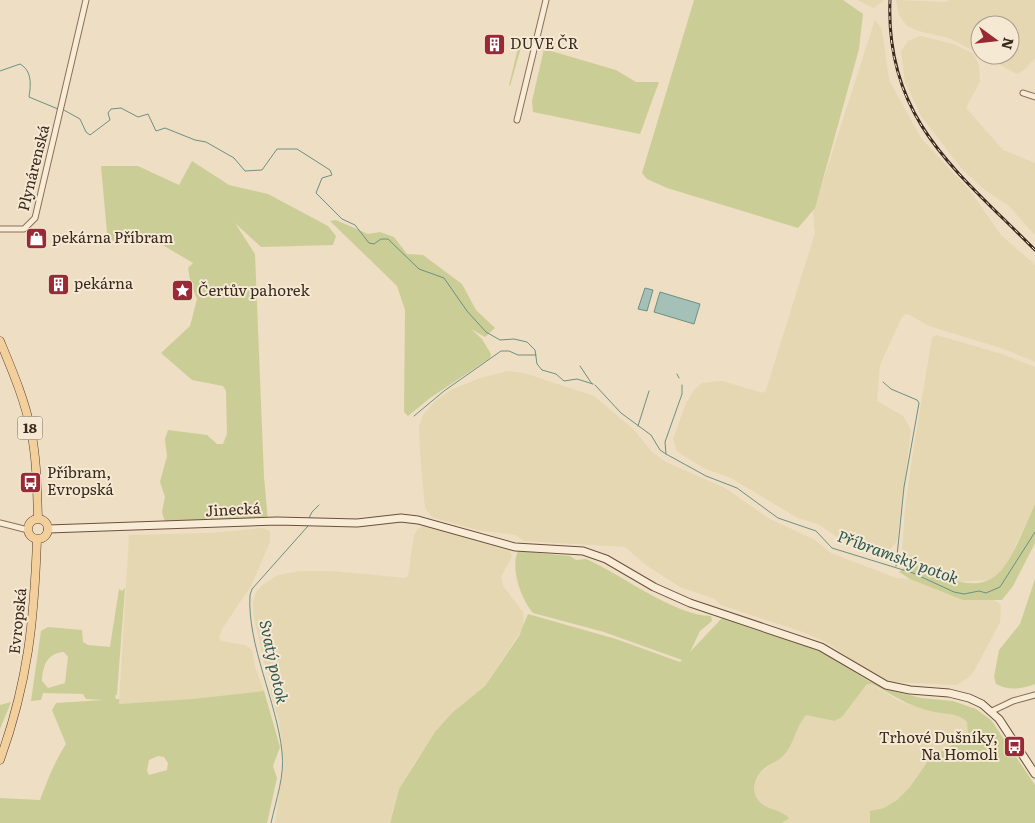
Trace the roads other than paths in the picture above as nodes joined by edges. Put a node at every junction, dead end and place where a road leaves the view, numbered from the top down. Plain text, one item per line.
1 (86, 0) edge
2 (546, 0) edge
3 (1023, 93) dead end
4 (1035, 96) edge
5 (518, 120) dead end
6 (0, 229) edge
7 (0, 341) edge
8 (38, 519) junction
9 (0, 523) edge
10 (28, 530) junction
11 (48, 530) junction
12 (37, 540) junction
13 (1035, 695) edge
14 (992, 711) junction
15 (0, 760) edge
16 (1035, 774) edge

1 - 6 street, Plynárenská
2 - 5 street
3 - 4 street
7 - 8 main road, 18
8 - 10 main road
8 - 11 main road
9 - 10 street
10 - 12 main road
11 - 12 main road
11 - 14 main road, Jinecká
12 - 15 main road, Evropská
13 - 14 street
14 - 16 main road

